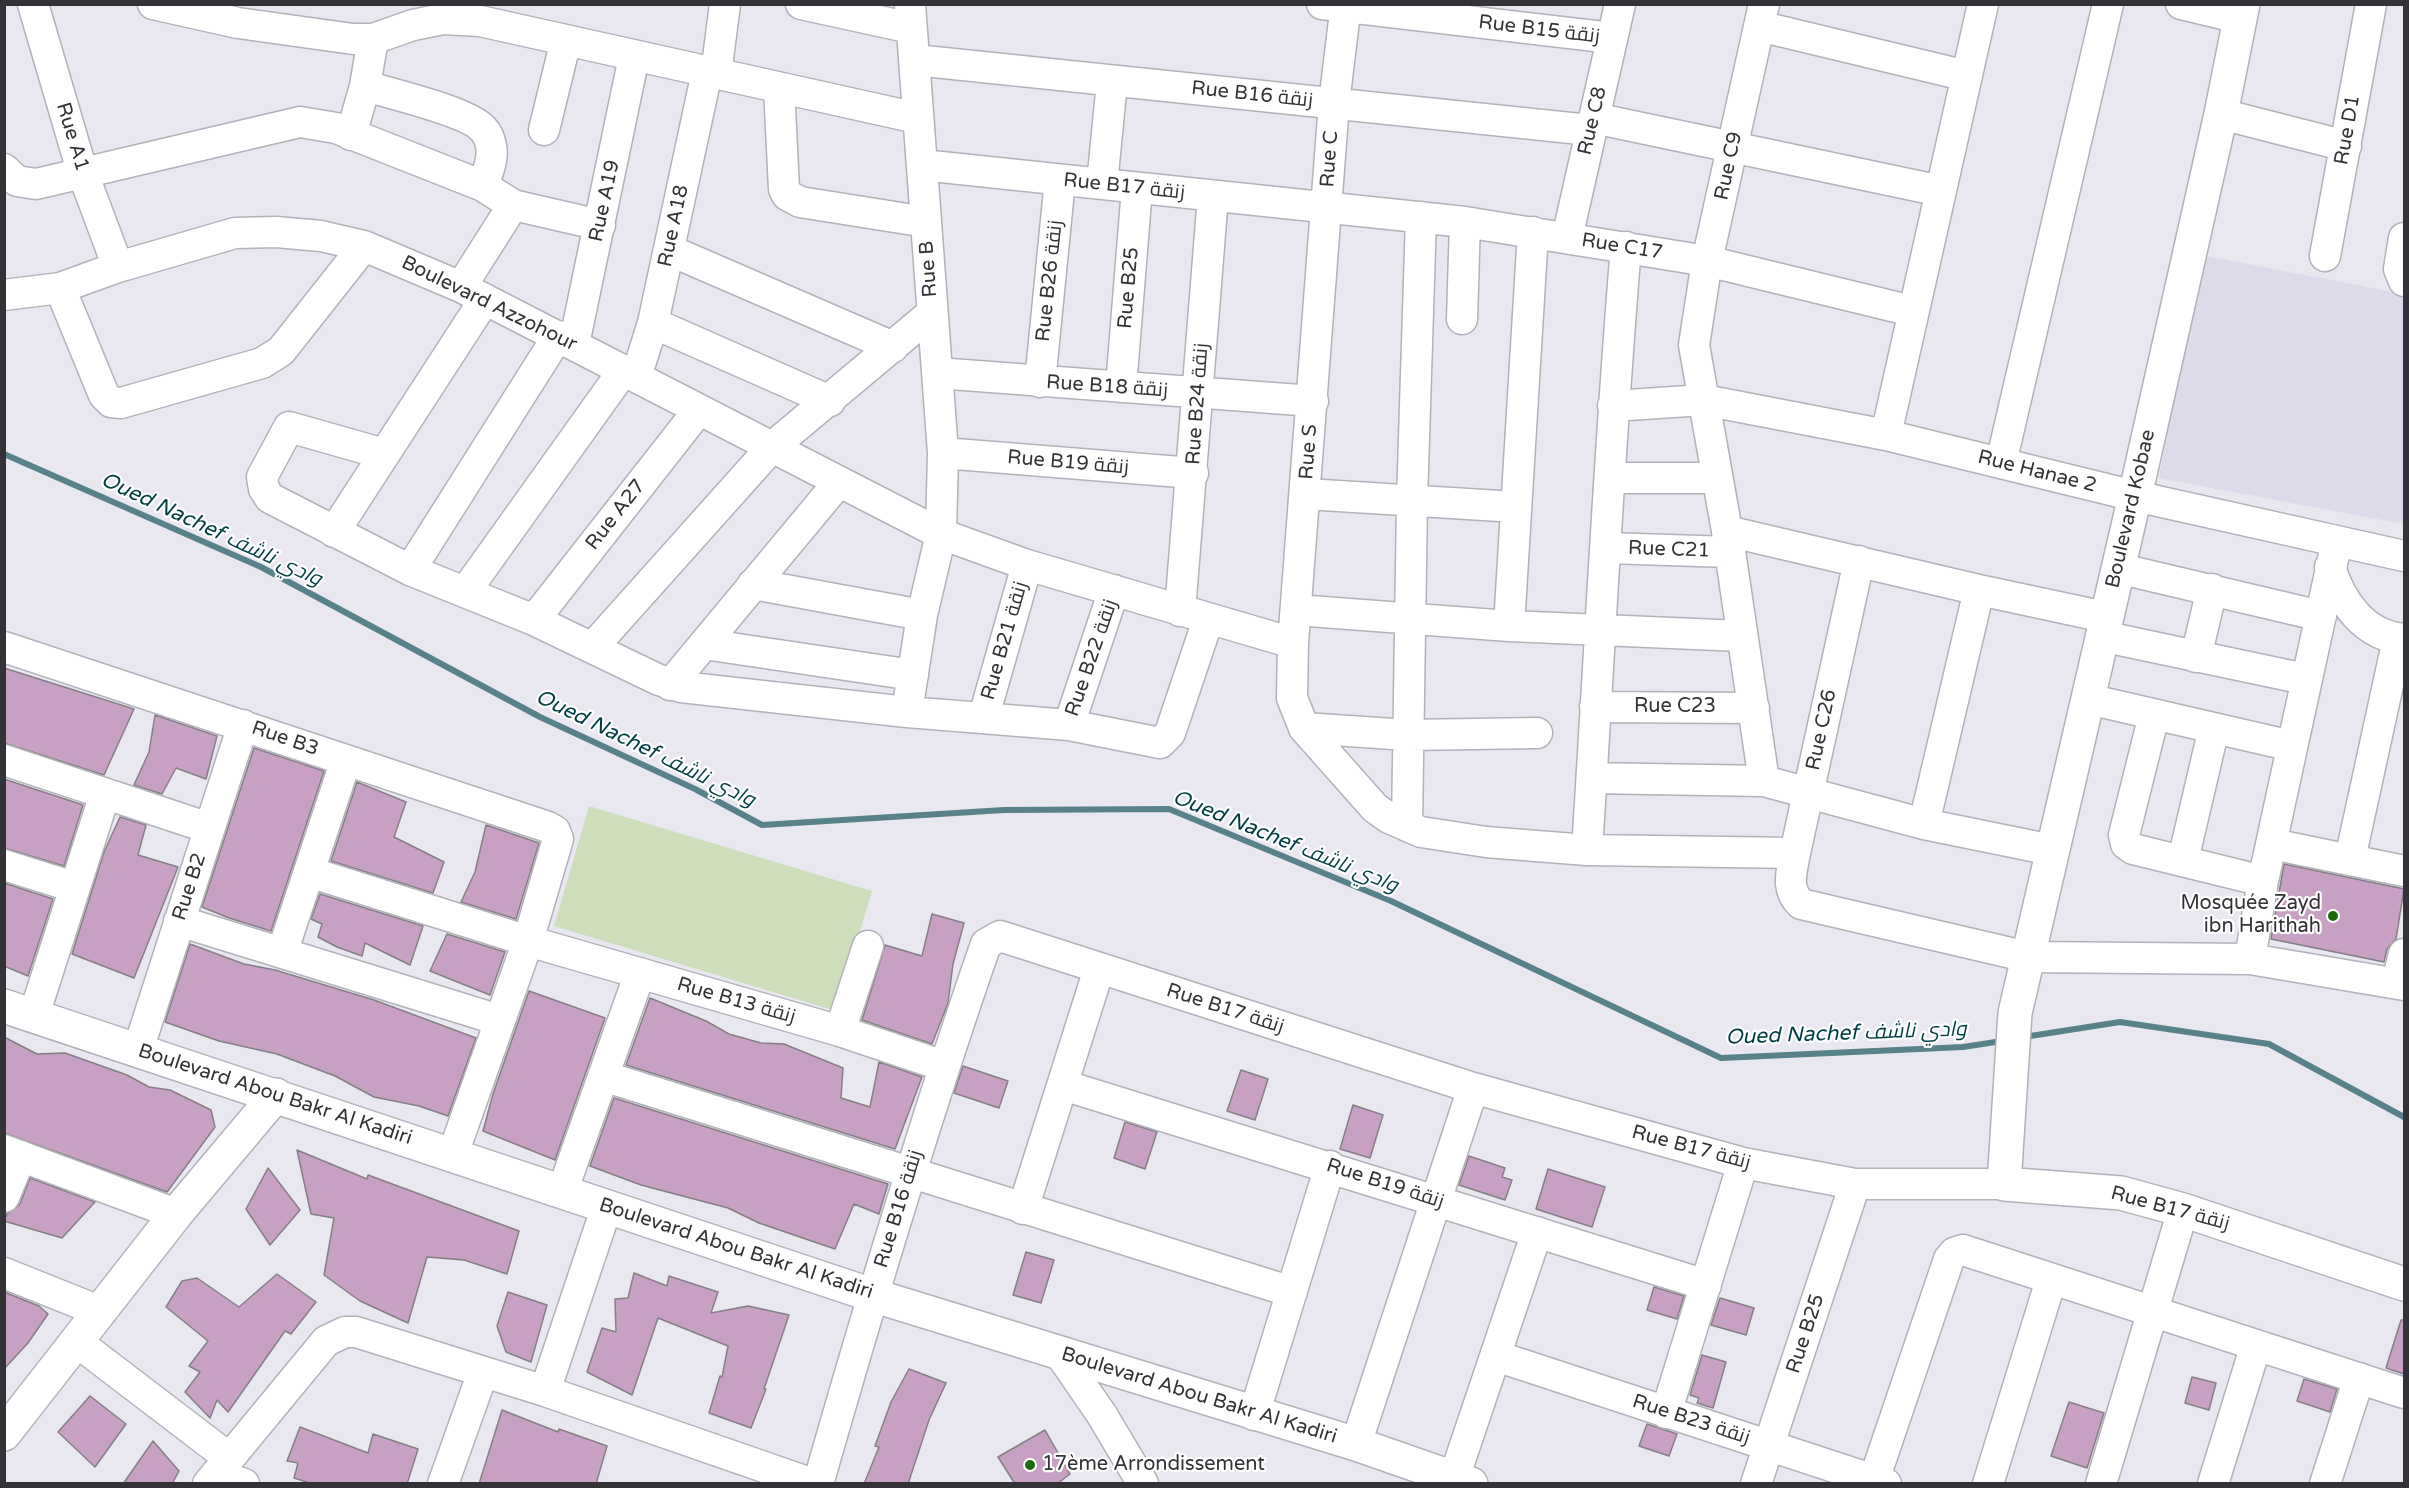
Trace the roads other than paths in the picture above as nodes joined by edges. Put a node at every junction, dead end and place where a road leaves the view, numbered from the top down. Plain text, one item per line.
1 (33, 4) edge
2 (153, 4) edge
3 (725, 4) edge
4 (801, 4) edge
5 (1620, 4) edge
6 (1983, 4) edge
7 (2108, 4) edge
8 (2181, 4) edge
9 (2371, 4) edge
10 (1338, 5) edge
11 (2241, 11) edge
12 (1762, 15) edge
13 (911, 16) edge
14 (1612, 38) junction
15 (373, 39) junction
16 (566, 40) junction
17 (634, 57) junction
18 (915, 60) junction
19 (711, 73) junction
20 (1967, 76) junction
21 (1112, 82) junction
22 (365, 86) junction
23 (779, 88) junction
24 (1334, 103) junction
25 (2221, 114) junction
26 (917, 118) junction
27 (1592, 124) junction
28 (544, 130) dead end
29 (351, 135) junction
30 (2346, 146) junction
31 (1732, 148) junction
32 (922, 165) junction
33 (4, 170) edge
34 (82, 171) junction
35 (1060, 180) junction
36 (1102, 184) junction
37 (483, 186) junction
38 (1137, 188) junction
39 (1941, 191) junction
40 (1213, 196) junction
41 (513, 205) junction
42 (1327, 206) junction
43 (1421, 218) junction
44 (926, 222) junction
45 (1465, 222) junction
46 (600, 225) junction
47 (1533, 232) junction
48 (1567, 238) junction
49 (2404, 238) edge
50 (364, 246) junction
51 (1626, 247) junction
52 (669, 250) junction
53 (2325, 256) dead end
54 (1707, 261) junction
55 (118, 267) junction
56 (2404, 281) edge
57 (60, 288) junction
58 (473, 293) junction
59 (4, 294) edge
60 (1912, 312) junction
61 (931, 314) junction
62 (1462, 319) dead end
63 (653, 323) junction
64 (566, 340) junction
65 (892, 347) junction
66 (937, 373) junction
67 (630, 374) junction
68 (1040, 382) junction
69 (1121, 387) junction
70 (1198, 394) junction
71 (1704, 400) junction
72 (830, 401) junction
73 (1313, 401) junction
74 (1613, 406) junction
75 (698, 411) junction
76 (1886, 435) junction
77 (771, 448) junction
78 (942, 453) junction
79 (384, 454) junction
80 (2001, 463) junction
81 (1192, 473) junction
82 (1610, 478) junction
83 (1717, 478) junction
84 (838, 483) junction
85 (1306, 494) junction
86 (2135, 496) junction
87 (1412, 501) junction
88 (1516, 507) junction
89 (334, 532) junction
90 (941, 534) junction
91 (1729, 541) junction
92 (1607, 548) junction
93 (2333, 554) junction
94 (2404, 556) edge
95 (1860, 561) junction
96 (1027, 565) junction
97 (2117, 568) junction
98 (410, 570) junction
99 (753, 584) junction
100 (2211, 589) junction
101 (1114, 590) junction
102 (1979, 590) junction
103 (465, 592) junction
104 (1180, 610) junction
105 (1296, 610) junction
106 (922, 615) junction
107 (2321, 616) junction
108 (1411, 618) junction
109 (534, 620) junction
110 (1208, 620) junction
111 (1509, 626) junction
112 (2103, 626) junction
113 (1600, 631) junction
114 (1741, 636) junction
115 (2401, 639) edge
116 (1293, 643) junction
117 (704, 644) junction
118 (4, 647) edge
119 (593, 647) junction
120 (2196, 657) junction
121 (913, 675) junction
122 (2305, 679) junction
123 (670, 685) junction
124 (2088, 699) junction
125 (1595, 707) junction
126 (1754, 708) junction
127 (907, 712) junction
128 (2154, 715) junction
129 (984, 716) junction
130 (243, 725) junction
131 (1069, 725) junction
132 (1304, 728) junction
133 (2214, 728) junction
134 (1537, 733) dead end
135 (1408, 735) junction
136 (2292, 746) junction
137 (4, 760) edge
138 (346, 760) junction
139 (1592, 778) junction
140 (1764, 781) junction
141 (105, 794) junction
142 (1808, 794) junction
143 (1924, 824) junction
144 (1407, 826) junction
145 (209, 828) junction
146 (2272, 844) junction
147 (1587, 850) junction
148 (2052, 850) junction
149 (1795, 853) junction
150 (2350, 859) junction
151 (2183, 860) junction
152 (4, 865) edge
153 (2404, 871) edge
154 (309, 872) junction
155 (2263, 881) junction
156 (74, 887) junction
157 (179, 921) junction
158 (991, 939) joint
159 (528, 941) junction
160 (868, 946) dead end
161 (282, 953) junction
162 (2028, 957) junction
163 (2250, 959) junction
164 (1099, 969) junction
165 (640, 973) junction
166 (2402, 974) edge
167 (19, 1010) edge
168 (499, 1020) junction
169 (840, 1031) junction
170 (138, 1050) junction
171 (944, 1066) junction
172 (603, 1076) junction
173 (1063, 1085) junction
174 (1473, 1088) junction
175 (276, 1095) junction
176 (13, 1153) edge
177 (453, 1154) junction
178 (1743, 1163) junction
179 (1329, 1166) junction
180 (910, 1172) junction
181 (1855, 1184) junction
182 (2004, 1184) junction
183 (561, 1192) junction
184 (4, 1197) edge
185 (1435, 1200) junction
186 (608, 1206) junction
187 (1023, 1209) junction
188 (2183, 1210) junction
189 (176, 1214) junction
190 (1537, 1232) junction
191 (4, 1273) edge
192 (2051, 1280) junction
193 (2404, 1284) edge
194 (1706, 1285) junction
195 (1292, 1292) junction
196 (872, 1295) junction
197 (99, 1311) junction
198 (2152, 1311) junction
199 (77, 1342) junction
200 (2256, 1345) junction
201 (1060, 1354) junction
202 (1496, 1356) junction
203 (483, 1372) junction
204 (2359, 1378) junction
205 (546, 1390) junction
206 (2404, 1393) edge
207 (1666, 1413) junction
208 (1254, 1415) junction
209 (5, 1432) edge
210 (1356, 1444) junction
211 (1769, 1446) junction
212 (218, 1472) edge
213 (1462, 1481) edge
214 (1880, 1482) edge
215 (244, 1484) edge
216 (443, 1484) edge
217 (813, 1484) edge
218 (818, 1484) edge
219 (1143, 1484) edge
220 (1756, 1484) edge
221 (1988, 1484) edge
222 (2101, 1484) edge
223 (2213, 1484) edge
224 (2325, 1484) edge

1 - 34 street, Rue A1
2 - 15 street
3 - 19 street, Rue A18
4 - 13 street
5 - 14 street, Rue C8
6 - 20 street
7 - 80 street
8 - 11 street
9 - 30 street, Rue D1
10 - 14 street, Rue B15 زنقة
10 - 24 street, Rue C
11 - 25 main road, Boulevard Kobae
12 - 20 street
12 - 31 street, Rue C9
13 - 18 street, Rue B
14 - 27 street, Rue C8
15 - 16 street
15 - 22 street
16 - 17 street
16 - 28 street
17 - 19 street
17 - 46 street, Rue A19
18 - 21 street, Rue B16 زنقة
18 - 26 street, Rue B
19 - 23 street
19 - 52 street, Rue A18
20 - 39 street
21 - 24 street, Rue B16 زنقة
21 - 36 street
22 - 29 street
22 - 37 street
23 - 26 street
23 - 44 street
24 - 27 street, Rue B16 زنقة
24 - 42 street, Rue C
25 - 30 street
25 - 86 main road, Boulevard Kobae
26 - 32 street, Rue B
27 - 31 street, Rue B16 زنقة
27 - 48 street, Rue C8
29 - 34 street
29 - 37 street
30 - 53 street, Rue D1
31 - 39 street, Rue B16 زنقة
31 - 54 street, Rue C9
32 - 35 street, Rue B17 زنقة
32 - 44 street, Rue B
33 - 34 street
34 - 55 street, Rue A1
35 - 36 street, Rue B17 زنقة
35 - 68 street, Rue B26 زنقة
36 - 38 street, Rue B17 زنقة
37 - 41 street
38 - 40 street, Rue B17 زنقة
38 - 69 street, Rue B25
39 - 60 street
40 - 42 street, Rue B17 زنقة
40 - 70 street, Rue B24 زنقة
41 - 46 street
41 - 58 street
42 - 43 street, Rue C17
42 - 73 street, Rue S
43 - 45 street, Rue C17
43 - 87 street
44 - 61 street, Rue B
45 - 47 street, Rue C17
45 - 62 street
46 - 64 street, Rue A19
47 - 48 street, Rue C17
47 - 88 street
48 - 51 street, Rue C17
49 - 56 street
50 - 55 street, Boulevard Azzohour
50 - 57 street
50 - 58 street, Boulevard Azzohour
51 - 54 street, Rue C17
51 - 74 street
52 - 63 street, Rue A18
52 - 65 street
54 - 60 street, Rue C17
54 - 71 street, Rue C9
55 - 57 street, Boulevard Azzohour
57 - 59 street, Boulevard Azzohour
58 - 64 street, Boulevard Azzohour
58 - 79 street
60 - 76 street
61 - 65 street
61 - 66 street, Rue B
63 - 67 street, Rue A18
63 - 72 street
64 - 67 street, Boulevard Azzohour
64 - 98 street, Rue A19
65 - 72 street
66 - 68 street, Rue B18 زنقة
66 - 78 street, Rue B
67 - 75 street, Boulevard Azzohour
67 - 103 street, Rue A18
68 - 69 street, Rue B18 زنقة
69 - 70 street, Rue B18 زنقة
70 - 73 street, Rue B18 زنقة
70 - 81 street, Rue B24 زنقة
71 - 74 street, Rue Hanae 2
71 - 76 street, Rue Hanae 2
71 - 83 street, Rue C9
72 - 77 street
73 - 85 street, Rue S
74 - 82 street
75 - 77 street, Boulevard Azzohour
75 - 109 street, Rue A27
76 - 80 street, Rue Hanae 2
77 - 84 street, Boulevard Azzohour
77 - 119 street
78 - 81 street, Rue B19 زنقة
78 - 90 street, Rue B
79 - 89 street
79 - 89 street
80 - 86 street, Rue Hanae 2
81 - 104 street, Rue B24 زنقة
82 - 83 street
82 - 92 street
83 - 91 street, Rue C9
84 - 90 street, Boulevard Azzohour
84 - 99 street
85 - 87 street
85 - 105 street, Rue S
86 - 93 street, Rue Hanae 2
86 - 97 main road, Boulevard Kobae
87 - 88 street
87 - 108 street
88 - 111 street
89 - 98 street
90 - 96 street, Boulevard Azzohour
90 - 106 street, Rue B
91 - 92 street, Rue C21
91 - 95 street, Rue C21
91 - 114 street, Rue C9
92 - 113 street
93 - 94 street, Rue Hanae 2
93 - 107 street
93 - 115 street
95 - 102 street, Rue C21
95 - 142 street, Rue C26
96 - 101 street, Boulevard Azzohour
96 - 129 street, Rue B21 زنقة
97 - 100 street
97 - 112 main road, Boulevard Kobae
98 - 103 street
99 - 106 street
99 - 117 street
100 - 107 street
100 - 120 street
101 - 104 street, Boulevard Azzohour
101 - 131 street, Rue B22 زنقة
102 - 112 street, Rue C21
102 - 143 street
103 - 109 street
104 - 110 street, Boulevard Azzohour
105 - 108 street
105 - 116 street, Rue S
106 - 121 street, Rue B
107 - 122 street
108 - 111 street
108 - 135 street
109 - 119 street
110 - 116 street, Boulevard Azzohour
110 - 131 street
111 - 113 street
112 - 120 street, Rue C21
112 - 124 main road, Boulevard Kobae
113 - 114 street
113 - 125 street
114 - 126 street, Rue C9
115 - 150 street
116 - 132 street, Rue S
117 - 121 street
117 - 123 street
118 - 130 street, Rue B3
119 - 123 street
120 - 122 street, Rue C21
121 - 127 street, Rue B
122 - 136 street
123 - 127 street
124 - 128 street
124 - 148 main road, Boulevard Kobae
125 - 126 street, Rue C23
125 - 139 street
126 - 140 street, Rue C9
127 - 129 street
128 - 133 street
128 - 151 street
129 - 131 street
130 - 138 street, Rue B3
130 - 145 street, Rue B2
132 - 135 street
132 - 144 street
133 - 136 street
133 - 151 street
134 - 135 street
135 - 144 street
136 - 146 street
137 - 141 street
138 - 154 street
138 - 159 street, Rue B3
139 - 140 street
139 - 147 street
140 - 142 street
141 - 145 street
141 - 156 street
142 - 143 street
142 - 149 street, Rue C26
143 - 148 street
144 - 147 street
145 - 157 street, Rue B2
146 - 150 street
146 - 155 street
147 - 149 street
148 - 162 main road, Boulevard Kobae
149 - 162 street, Rue C26
150 - 153 street
151 - 155 street
152 - 156 street
154 - 159 street, Rue B13 زنقة
154 - 161 street
155 - 163 street
156 - 167 street
157 - 161 street
157 - 170 street, Rue B2
158 - 164 street, Rue B17 زنقة
158 - 171 street, Rue B16 زنقة
159 - 165 street, Rue B13 زنقة
159 - 168 street
160 - 169 street
161 - 168 street
162 - 163 street
162 - 182 main road, Boulevard Kobae
163 - 166 street
164 - 173 street
164 - 174 street, Rue B17 زنقة
165 - 169 street, Rue B13 زنقة
165 - 172 street
167 - 170 main road, Boulevard Abou Bakr Al Kadiri
168 - 177 street
169 - 171 street, Rue B13 زنقة
170 - 175 main road, Boulevard Abou Bakr Al Kadiri
171 - 180 street, Rue B16 زنقة
172 - 180 street
172 - 183 street
173 - 179 street, Rue B19 زنقة
173 - 187 street
174 - 178 street, Rue B17 زنقة
174 - 185 street
175 - 177 main road, Boulevard Abou Bakr Al Kadiri
175 - 189 main road
176 - 184 street
176 - 189 street
177 - 183 main road, Boulevard Abou Bakr Al Kadiri
178 - 181 street, Rue B17 زنقة
178 - 194 street
179 - 185 street, Rue B19 زنقة
179 - 195 street
180 - 187 street
180 - 196 street, Rue B16 زنقة
181 - 182 street, Rue B17 زنقة
181 - 211 street, Rue B25
182 - 188 main road, Rue B17 زنقة
183 - 186 main road, Boulevard Abou Bakr Al Kadiri
185 - 190 street, Rue B19 زنقة
185 - 210 street
186 - 196 main road, Boulevard Abou Bakr Al Kadiri
186 - 205 street
187 - 195 street
188 - 193 main road, Rue B17 زنقة
188 - 198 street
189 - 197 main road
190 - 194 street, Rue B19 زنقة
190 - 202 street
191 - 197 street
192 - 198 street
192 - 214 street
192 - 221 street
194 - 207 street
195 - 208 street
196 - 201 main road, Boulevard Abou Bakr Al Kadiri
196 - 218 street, Rue B16 زنقة
197 - 199 main road
198 - 200 street
198 - 222 street
199 - 209 main road
199 - 212 street
200 - 204 street
200 - 223 street
201 - 208 main road, Boulevard Abou Bakr Al Kadiri
201 - 219 street
202 - 207 street, Rue B23 زنقة
202 - 213 street
203 - 205 street
203 - 212 street
203 - 216 street
204 - 206 street
204 - 224 street
205 - 217 street
207 - 211 street, Rue B23 زنقة
208 - 210 main road, Boulevard Abou Bakr Al Kadiri
210 - 213 main road, Boulevard Abou Bakr Al Kadiri
211 - 214 street, Rue B23 زنقة
211 - 220 street, Rue B25
212 - 215 street

